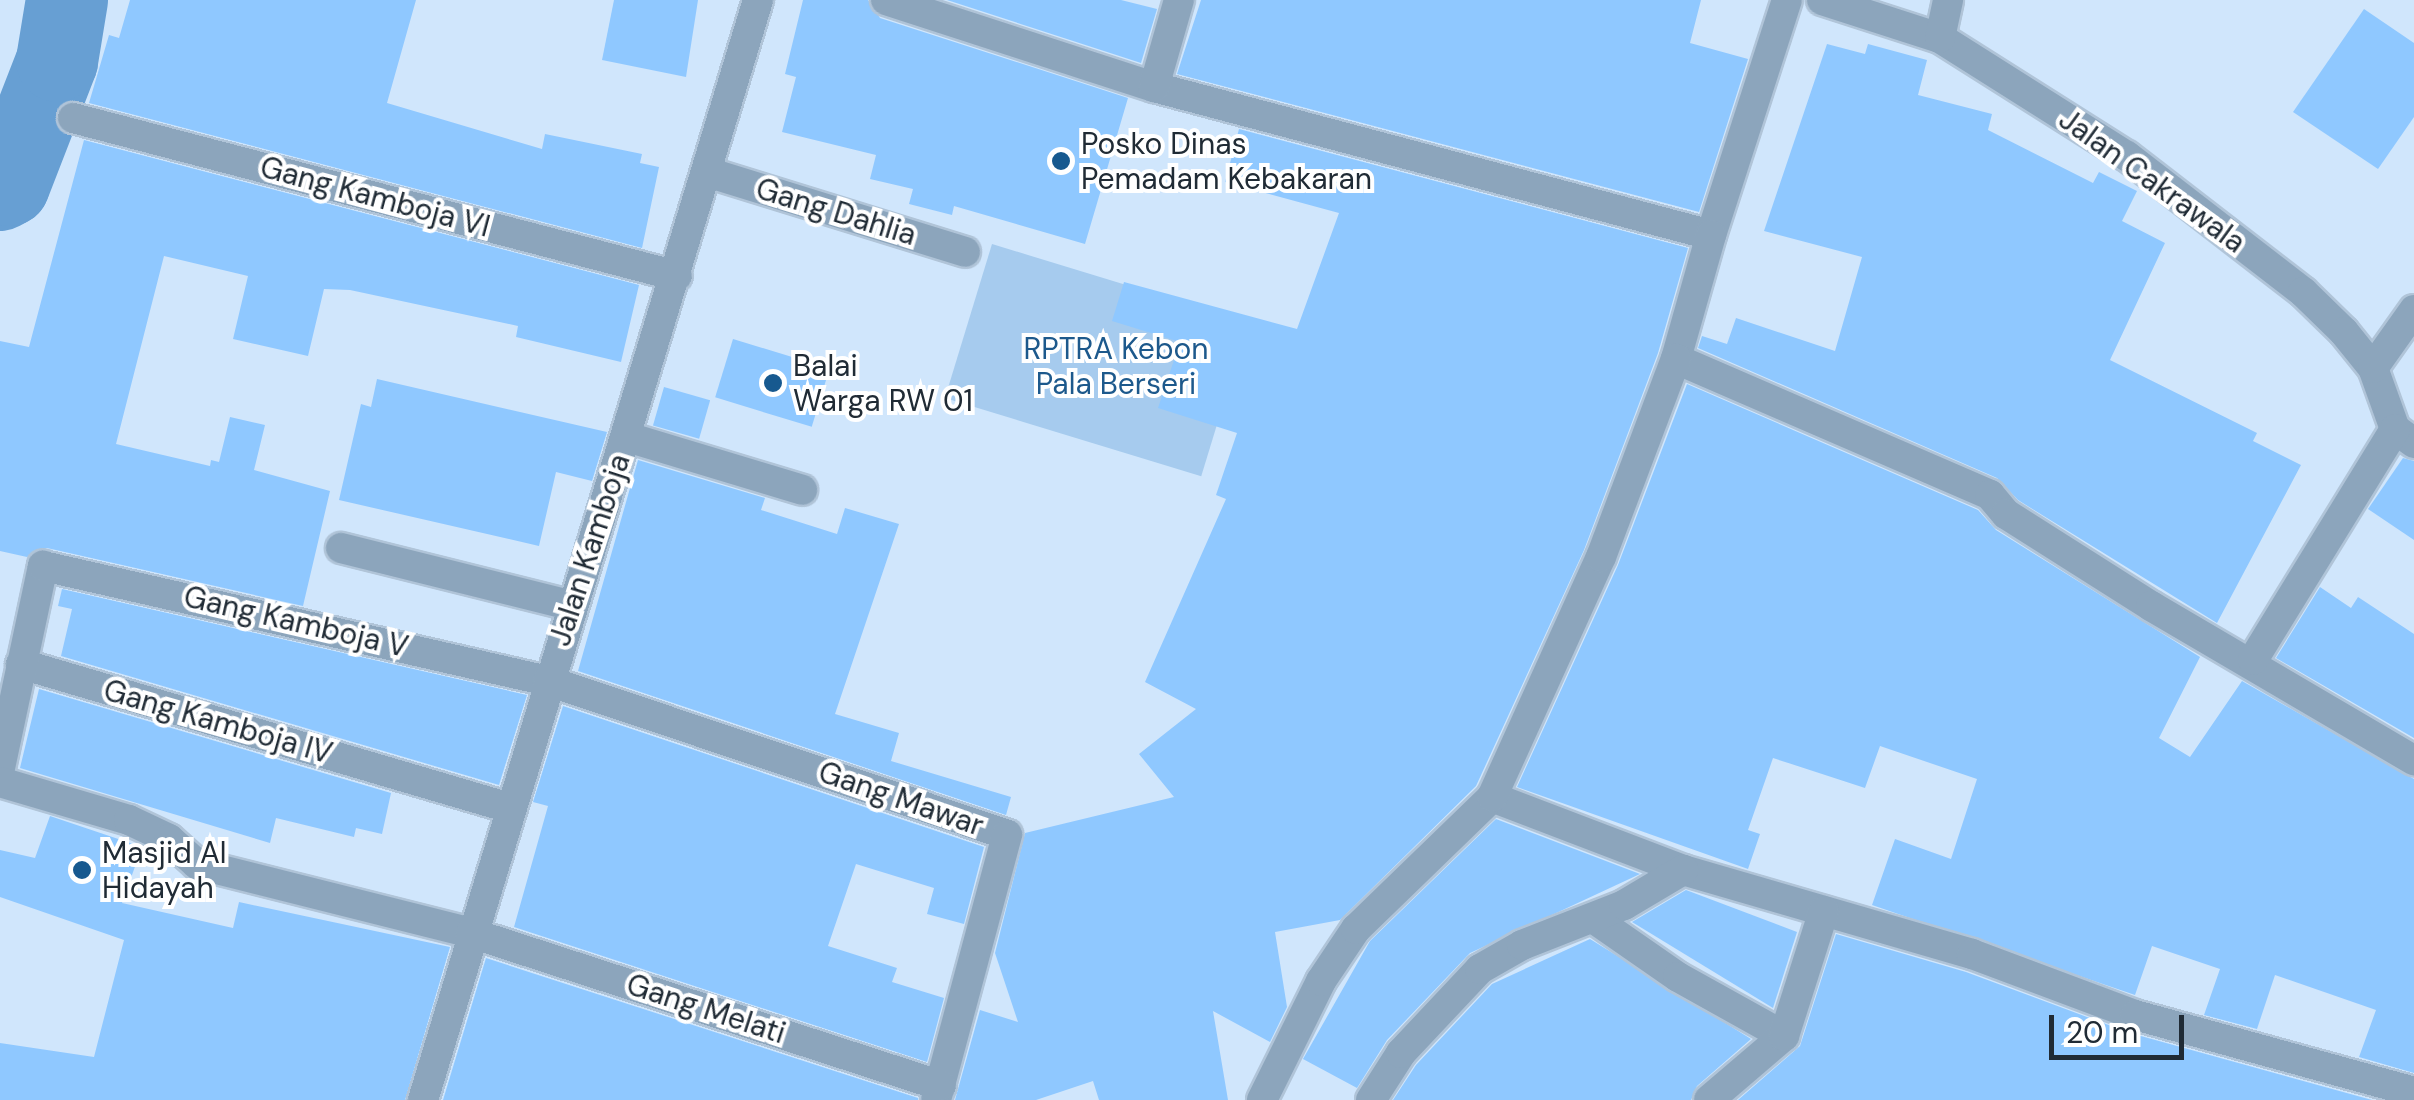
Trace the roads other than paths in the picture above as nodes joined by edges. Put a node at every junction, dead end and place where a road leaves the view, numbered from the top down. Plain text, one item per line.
1 (758, 0) edge
2 (886, 0) edge
3 (1179, 0) edge
4 (1787, 0) edge
5 (1822, 0) edge
6 (1948, 0) edge
7 (1940, 38) junction
8 (1154, 86) junction
9 (73, 118) dead end
10 (707, 172) junction
11 (1711, 235) junction
12 (965, 252) dead end
13 (676, 276) junction
14 (2414, 310) edge
15 (1676, 359) junction
16 (2373, 368) junction
17 (2405, 436) edge
18 (627, 437) junction
19 (802, 490) dead end
20 (341, 548) dead end
21 (572, 606) junction
22 (2253, 660) junction
23 (21, 664) junction
24 (548, 681) junction
25 (2414, 760) edge
26 (0, 768) edge
27 (0, 782) edge
28 (1492, 797) junction
29 (510, 808) junction
30 (1683, 870) junction
31 (1824, 911) junction
32 (1593, 918) junction
33 (471, 932) junction
34 (1784, 1036) junction
35 (2414, 1092) edge
36 (939, 1093) edge
37 (423, 1100) edge
38 (1262, 1100) edge
39 (1371, 1100) edge
40 (1709, 1100) edge

1 - 10 street, Jalan Kamboja
2 - 8 street
3 - 8 street
4 - 11 street
5 - 7 street, Jalan Cakrawala
6 - 7 street
7 - 16 street, Jalan Cakrawala
8 - 11 street
9 - 13 street, Gang Kamboja VI
10 - 12 street, Gang Dahlia
10 - 13 street, Jalan Kamboja
11 - 15 street
13 - 18 street, Jalan Kamboja
14 - 16 street
15 - 22 street
15 - 28 street
16 - 17 street, Jalan Cakrawala
17 - 22 street
18 - 19 street
18 - 21 street, Jalan Kamboja
20 - 21 street
21 - 24 street, Jalan Kamboja
22 - 25 street
23 - 24 street, Gang Kamboja V
23 - 26 street
23 - 29 street, Gang Kamboja IV
24 - 29 street, Jalan Kamboja
24 - 36 street, Gang Mawar
27 - 33 street, Gang Melati
28 - 30 street
28 - 38 street
29 - 33 street, Jalan Kamboja
30 - 31 street
30 - 32 street
31 - 34 street
31 - 35 street
32 - 34 street
32 - 39 street
33 - 36 street, Gang Melati
33 - 37 street, Jalan Kamboja
34 - 40 street

